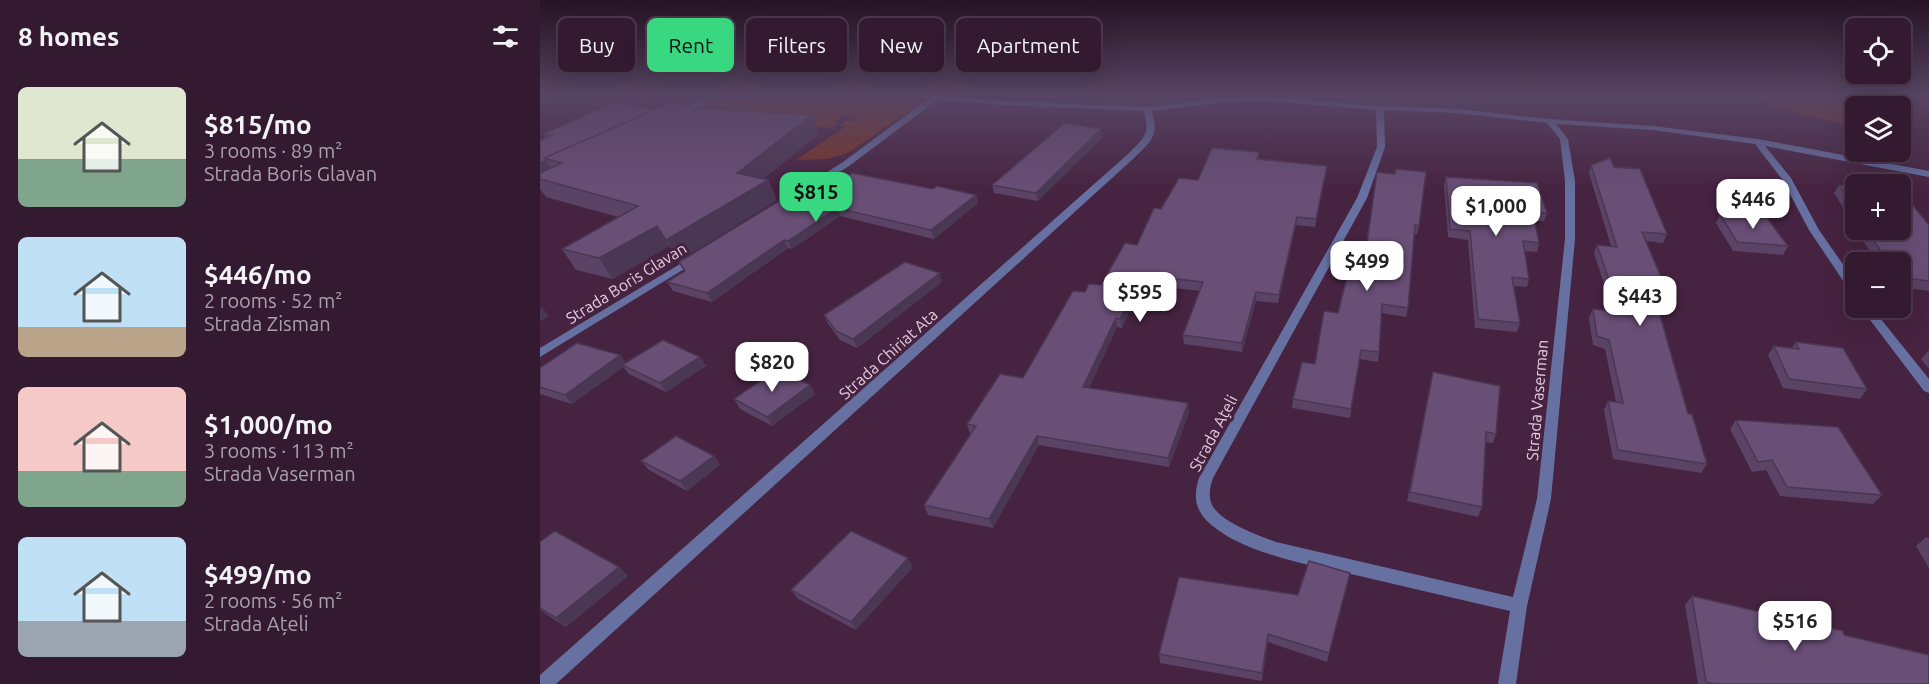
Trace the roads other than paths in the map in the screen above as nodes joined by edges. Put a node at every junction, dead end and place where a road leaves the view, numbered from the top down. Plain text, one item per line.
1 (896, 127) edge
2 (1152, 127) edge
3 (1381, 127) edge
4 (1554, 127) edge
5 (1637, 127) edge
6 (1758, 142) junction
7 (1929, 174) edge
8 (770, 212) edge
9 (700, 255) edge
10 (1845, 276) edge
11 (1874, 318) edge
12 (540, 353) edge
13 (1929, 387) edge
14 (1519, 606) junction
15 (543, 684) edge
16 (1507, 684) edge

1 - 8 street
2 - 15 street, Strada Chiriat Ata
3 - 14 street, Strada Ațeli
4 - 14 street, Strada Vaserman
5 - 6 street
6 - 7 street
6 - 10 street
9 - 12 street, Strada Boris Glavan
11 - 13 street
14 - 16 street, Strada Vaserman

